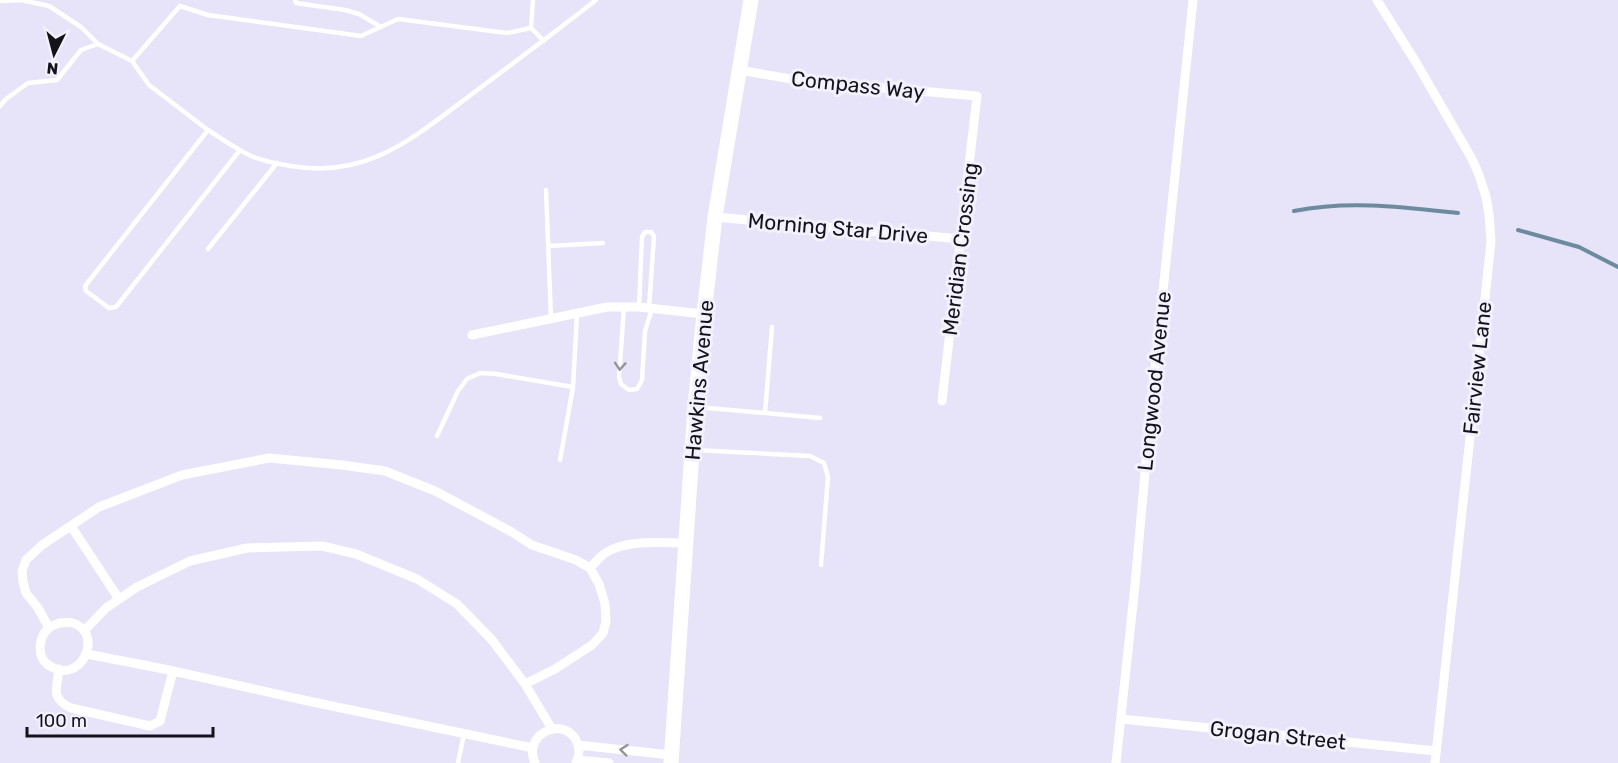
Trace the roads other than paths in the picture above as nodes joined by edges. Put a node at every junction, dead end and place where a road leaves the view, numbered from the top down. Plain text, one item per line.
1 (177, 0) edge
2 (295, 0) edge
3 (333, 0) edge
4 (533, 0) edge
5 (596, 0) edge
6 (752, 0) edge
7 (1193, 0) edge
8 (1377, 0) edge
9 (0, 1) edge
10 (180, 6) junction
11 (333, 8) junction
12 (381, 27) junction
13 (531, 28) junction
14 (544, 41) junction
15 (98, 44) junction
16 (132, 61) junction
17 (739, 70) junction
18 (977, 96) joint
19 (0, 106) edge
20 (208, 130) junction
21 (240, 150) junction
22 (277, 163) junction
23 (546, 190) dead end
24 (715, 217) junction
25 (961, 238) junction
26 (603, 243) dead end
27 (548, 246) junction
28 (208, 249) dead end
29 (624, 307) junction
30 (639, 307) junction
31 (651, 308) junction
32 (577, 314) junction
33 (704, 314) junction
34 (551, 319) junction
35 (772, 327) dead end
36 (472, 335) dead end
37 (573, 387) junction
38 (942, 401) dead end
39 (695, 407) junction
40 (765, 413) junction
41 (820, 418) dead end
42 (437, 436) dead end
43 (692, 450) junction
44 (560, 460) dead end
45 (71, 526) junction
46 (686, 543) junction
47 (821, 565) dead end
48 (590, 568) junction
49 (119, 599) junction
50 (49, 628) junction
51 (84, 631) junction
52 (87, 654) junction
53 (59, 669) junction
54 (173, 671) junction
55 (525, 684) junction
56 (1121, 719) junction
57 (552, 729) junction
58 (464, 734) junction
59 (578, 745) junction
60 (533, 748) junction
61 (1436, 751) junction
62 (671, 759) edge
63 (577, 761) edge
64 (458, 763) edge
65 (535, 763) edge
66 (609, 763) edge
67 (1116, 763) edge
68 (1435, 763) edge

1 - 10 lane
2 - 11 lane
3 - 11 lane
4 - 13 lane
5 - 14 lane
6 - 17 main road, Hawkins Avenue
7 - 56 street, Longwood Avenue
8 - 61 street, Fairview Lane
9 - 15 lane
10 - 12 lane
10 - 16 lane
11 - 12 lane
12 - 13 lane
13 - 14 lane
14 - 22 lane
15 - 16 lane
15 - 19 lane
16 - 20 lane
17 - 18 street, Compass Way
17 - 24 main road, Hawkins Avenue
18 - 25 street, Meridian Crossing
20 - 21 lane
20 - 21 lane
21 - 22 lane
22 - 28 lane
23 - 27 lane
24 - 25 street, Morning Star Drive
24 - 33 main road, Hawkins Avenue
25 - 38 street, Meridian Crossing
26 - 27 lane
27 - 34 lane
29 - 30 street
29 -> 31 lane
29 - 32 street
30 - 31 street
30 - 31 lane
31 - 33 street
32 - 34 street
32 - 37 lane
33 - 39 main road, Hawkins Avenue
34 - 36 street
35 - 40 lane
37 - 42 lane
37 - 44 lane
39 - 40 lane
39 - 43 main road, Hawkins Avenue
40 - 41 lane
43 - 46 main road, Hawkins Avenue
43 - 47 lane
45 - 48 street
45 - 49 street
45 - 50 street
46 - 48 street
46 - 62 main road, Hawkins Avenue
48 - 55 street
49 - 51 street
49 - 55 street
50 - 51 street
50 - 53 street
51 - 52 street
52 - 53 street
52 - 54 street
53 - 54 street
54 - 58 street
55 - 57 street
56 - 61 street, Grogan Street
56 - 67 street, Longwood Avenue
57 - 59 street
57 - 60 street
58 - 60 street
58 - 64 lane
62 -> 59 street
59 - 63 street
60 - 65 street
61 - 68 street, Fairview Lane
63 - 66 street

